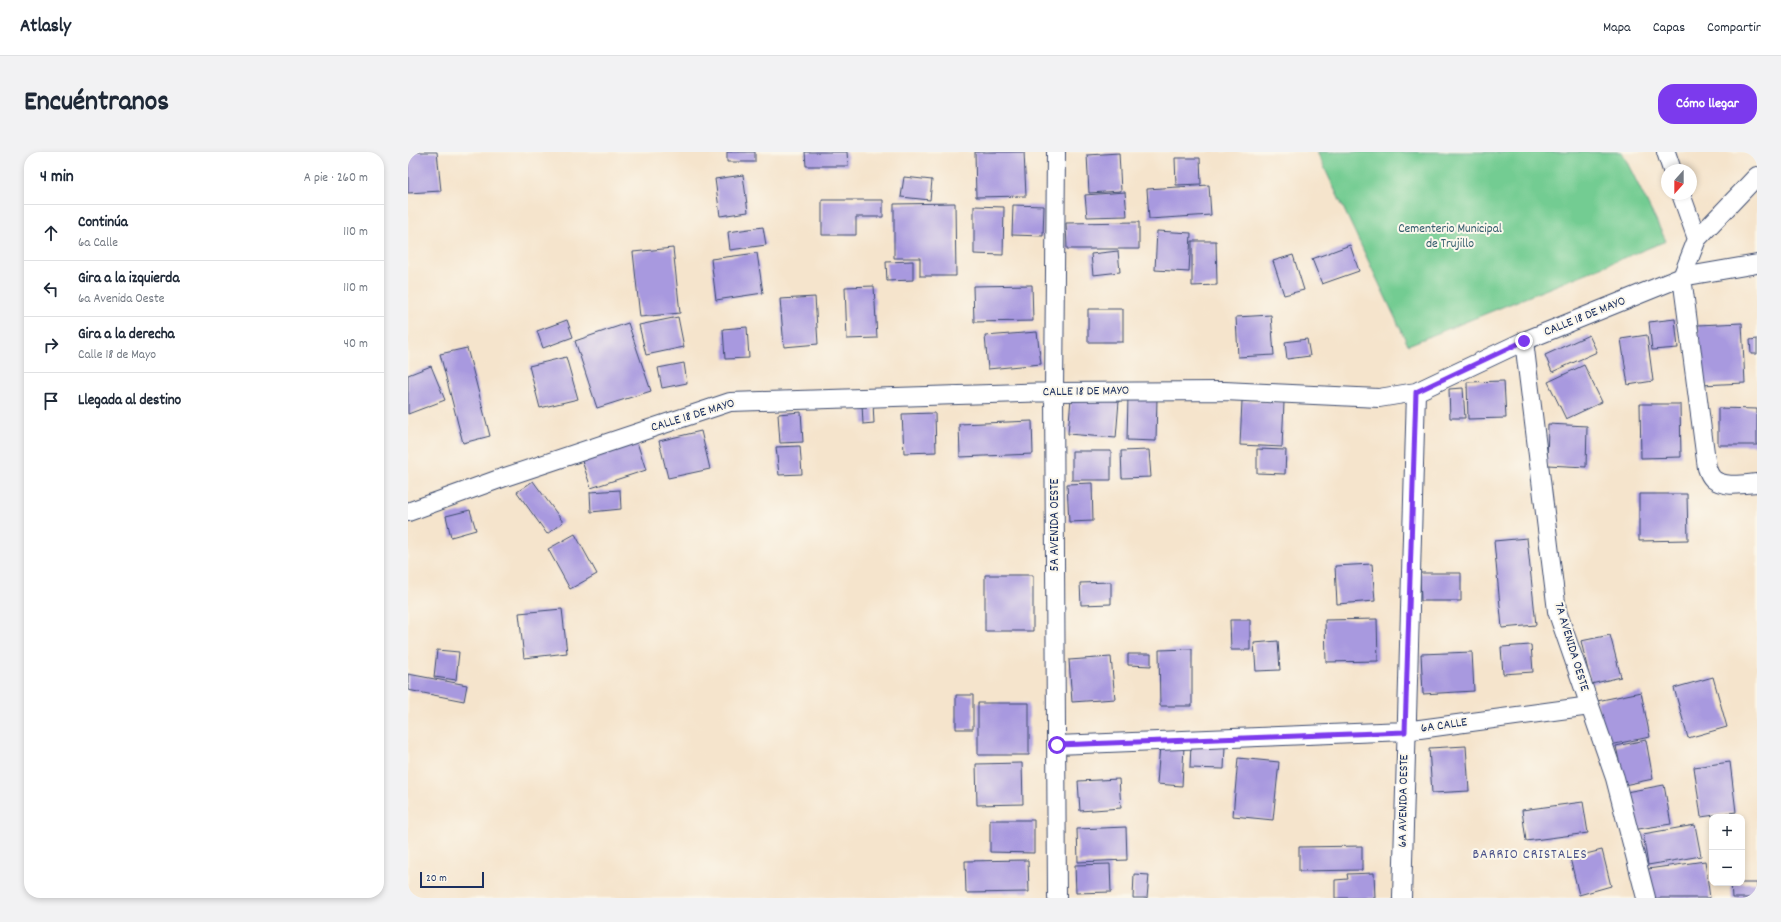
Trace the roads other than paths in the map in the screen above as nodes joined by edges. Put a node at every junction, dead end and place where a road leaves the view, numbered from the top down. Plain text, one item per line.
1 (1056, 152) edge
2 (1666, 152) edge
3 (1670, 164) edge
4 (1757, 176) edge
5 (1683, 200) edge
6 (1696, 239) junction
7 (1757, 264) edge
8 (1682, 277) junction
9 (1524, 341) junction
10 (1054, 392) junction
11 (1416, 392) junction
12 (1757, 483) edge
13 (408, 512) edge
14 (1590, 706) junction
15 (1405, 732) junction
16 (1057, 745) junction
17 (1057, 898) edge
18 (1402, 898) edge
19 (1646, 898) edge

1 - 10 street, 5A AVENIDA OESTE
2 - 3 street
4 - 6 street
5 - 6 street
6 - 8 street
7 - 8 street, CALLE 18 DE MAYO
8 - 9 street, CALLE 18 DE MAYO
8 - 12 street
9 - 11 street, CALLE 18 DE MAYO
9 - 14 street, 7A AVENIDA OESTE
10 - 11 street, CALLE 18 DE MAYO
10 - 13 street, CALLE 18 DE MAYO
10 - 16 street, 5A AVENIDA OESTE
11 - 15 street, 6A AVENIDA OESTE
14 - 15 street, 6A CALLE
14 - 19 street, 7A AVENIDA OESTE
15 - 16 street, 6A CALLE
15 - 18 street, 6A AVENIDA OESTE
16 - 17 street, 5A AVENIDA OESTE

